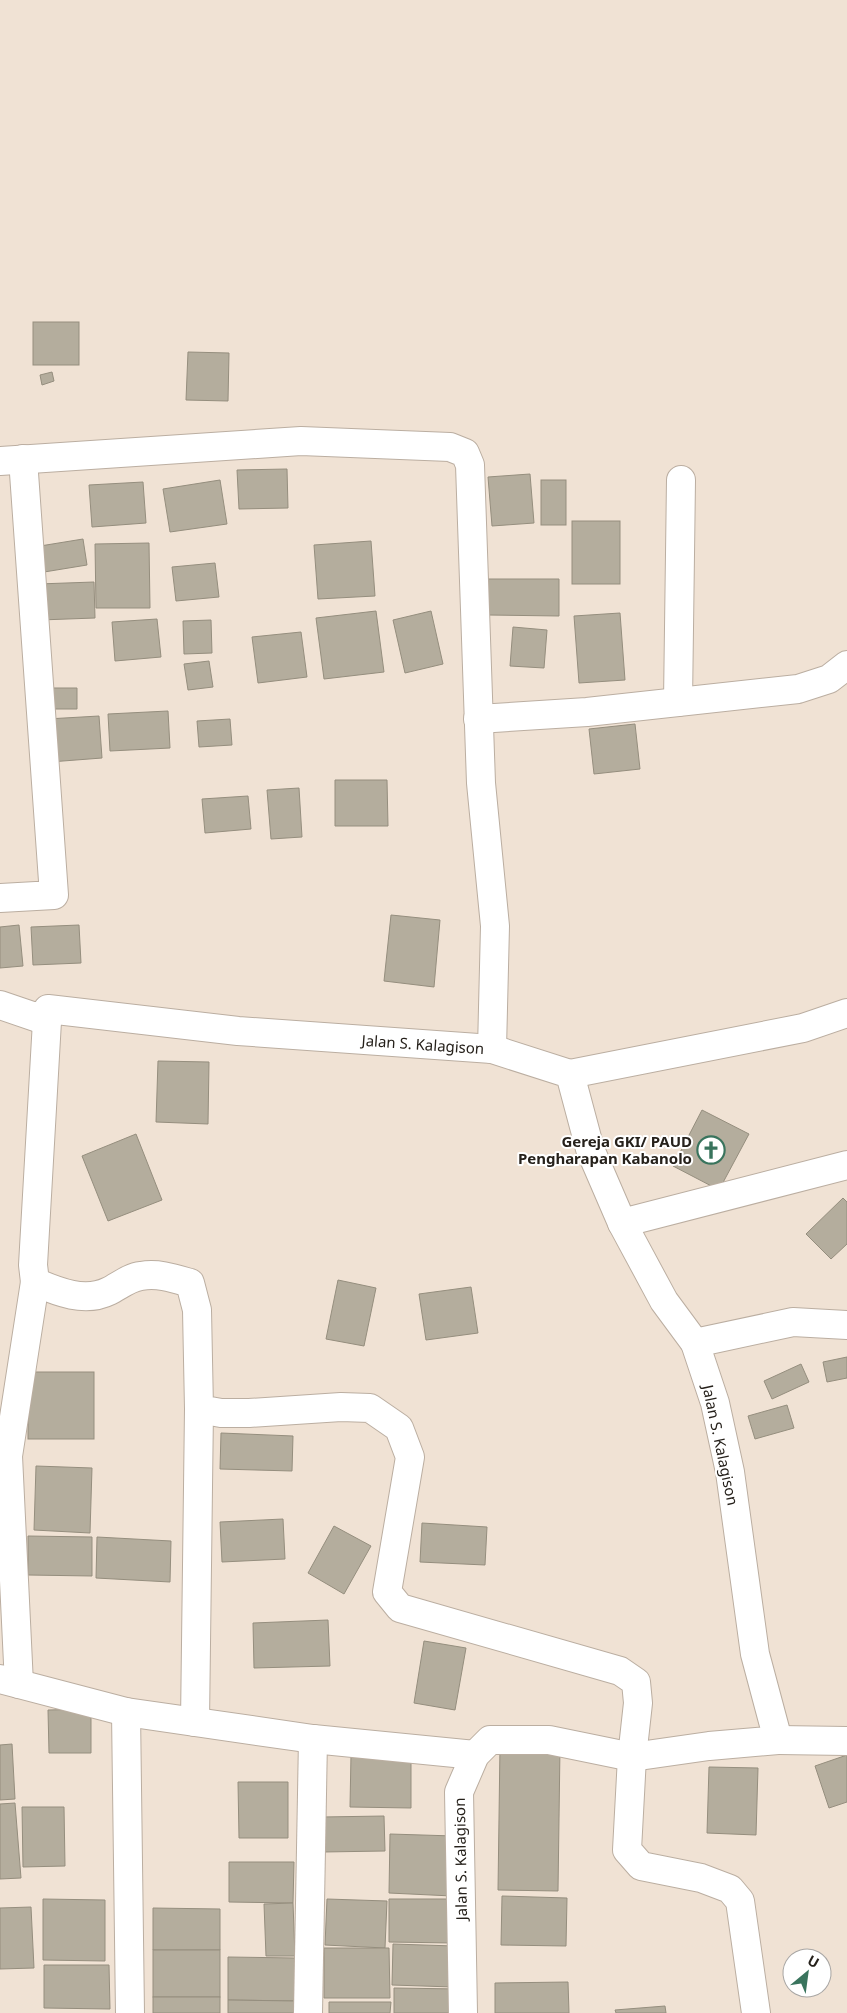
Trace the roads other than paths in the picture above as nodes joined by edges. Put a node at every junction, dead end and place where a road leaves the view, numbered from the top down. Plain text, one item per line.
1 (11, 460) edge
2 (681, 480) dead end
3 (847, 665) edge
4 (678, 702) junction
5 (478, 719) junction
6 (0, 898) edge
7 (0, 1005) edge
8 (847, 1013) edge
9 (47, 1021) junction
10 (492, 1049) junction
11 (570, 1074) junction
12 (847, 1165) edge
13 (622, 1223) junction
14 (35, 1282) junction
15 (847, 1325) edge
16 (695, 1343) junction
17 (199, 1409) junction
18 (10, 1681) edge
19 (126, 1712) junction
20 (195, 1722) junction
21 (313, 1739) junction
22 (778, 1740) junction
23 (847, 1741) edge
24 (475, 1755) junction
25 (632, 1757) junction
26 (130, 2013) edge
27 (308, 2013) edge
28 (463, 2013) edge
29 (756, 2013) edge

1 - 5 street
1 - 6 street
2 - 4 street
3 - 4 street
4 - 5 street
5 - 10 street
7 - 9 street
8 - 11 street
9 - 10 street, Jalan S. Kalagison
9 - 14 street
10 - 11 street, Jalan S. Kalagison
11 - 13 street, Jalan S. Kalagison
12 - 13 street
13 - 16 street, Jalan S. Kalagison
14 - 17 street
14 - 18 street
15 - 16 street
16 - 22 street, Jalan S. Kalagison
17 - 20 street
17 - 25 street
18 - 19 street
19 - 20 street
19 - 26 street
20 - 21 street
21 - 24 street
21 - 27 street
22 - 23 street
22 - 25 street, Jalan S. Kalagison
24 - 25 street, Jalan S. Kalagison
24 - 28 street, Jalan S. Kalagison
25 - 29 street

